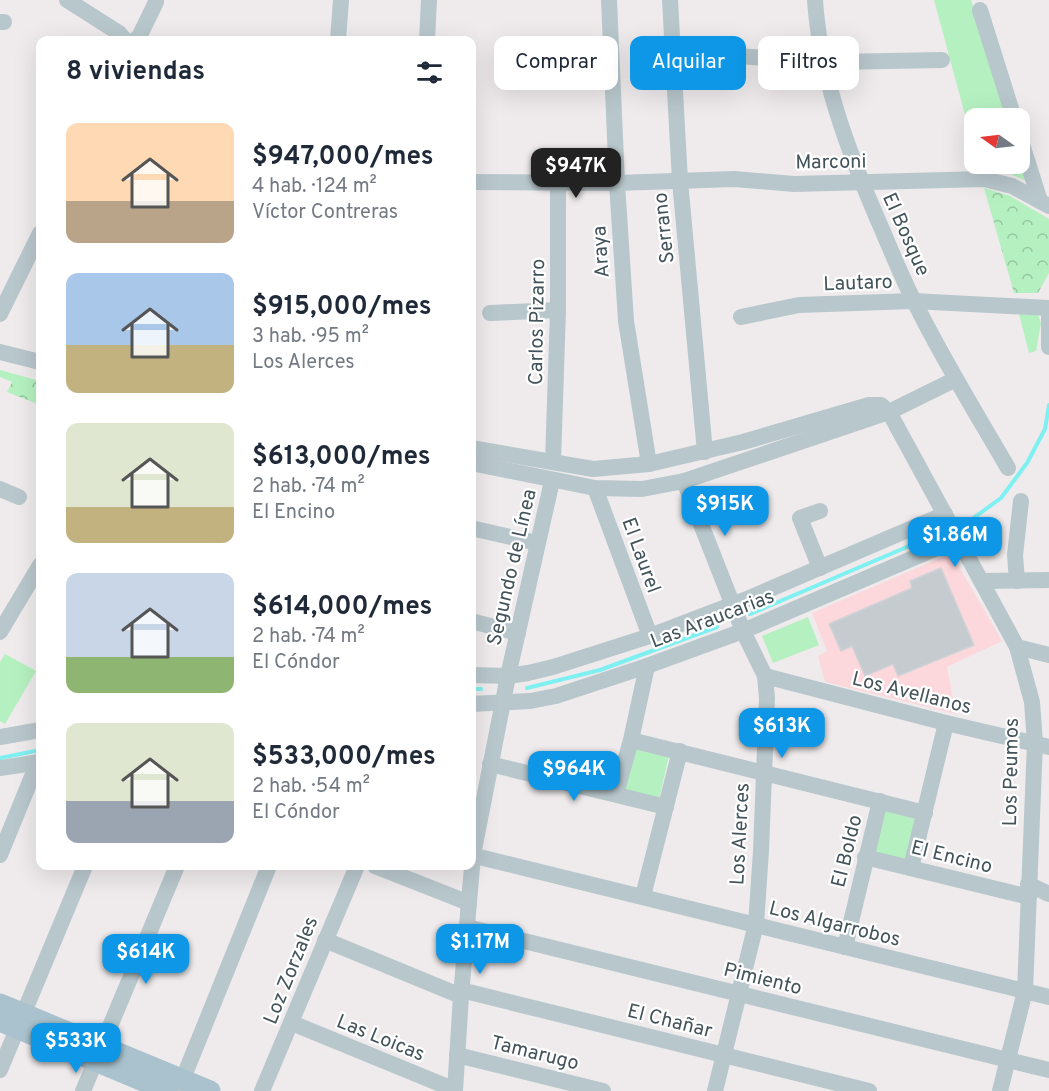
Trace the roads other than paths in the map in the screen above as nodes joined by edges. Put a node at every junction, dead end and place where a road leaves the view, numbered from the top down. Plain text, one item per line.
1 (67, 0) edge
2 (341, 0) edge
3 (429, 0) edge
4 (609, 0) edge
5 (670, 0) edge
6 (815, 0) edge
7 (156, 2) dead end
8 (980, 10) dead end
9 (122, 36) edge
10 (139, 36) edge
11 (338, 36) edge
12 (428, 36) edge
13 (671, 36) edge
14 (819, 36) edge
15 (942, 60) dead end
16 (859, 61) edge
17 (674, 90) edge
18 (830, 90) edge
19 (1011, 108) edge
20 (1030, 165) edge
21 (680, 181) junction
22 (861, 181) junction
23 (476, 182) edge
24 (558, 182) junction
25 (617, 183) junction
26 (1044, 203) edge
27 (36, 242) edge
28 (913, 301) junction
29 (1049, 308) edge
30 (558, 310) junction
31 (490, 313) dead end
32 (1049, 313) edge
33 (0, 314) edge
34 (741, 317) dead end
35 (1049, 347) edge
36 (0, 352) edge
37 (36, 361) edge
38 (956, 379) junction
39 (889, 412) junction
40 (476, 449) edge
41 (705, 452) junction
42 (553, 462) junction
43 (476, 464) edge
44 (649, 464) junction
45 (1008, 468) dead end
46 (552, 481) junction
47 (684, 481) junction
48 (0, 489) edge
49 (595, 489) junction
50 (19, 497) dead end
51 (1021, 501) dead end
52 (820, 511) dead end
53 (945, 514) junction
54 (476, 529) edge
55 (958, 539) junction
56 (537, 543) junction
57 (820, 568) junction
58 (1049, 580) edge
59 (981, 581) junction
60 (1017, 581) junction
61 (32, 590) edge
62 (733, 605) junction
63 (6, 610) edge
64 (476, 622) edge
65 (743, 631) junction
66 (0, 632) edge
67 (518, 633) junction
68 (650, 636) junction
69 (1017, 647) junction
70 (1049, 655) edge
71 (647, 666) junction
72 (476, 675) edge
73 (508, 676) junction
74 (765, 676) junction
75 (503, 702) junction
76 (476, 704) edge
77 (946, 723) junction
78 (36, 731) edge
79 (0, 737) edge
80 (631, 740) junction
81 (1042, 745) edge
82 (680, 751) junction
83 (36, 762) edge
84 (490, 764) junction
85 (0, 768) edge
86 (36, 769) edge
87 (763, 772) junction
88 (616, 794) junction
89 (880, 801) junction
90 (666, 807) junction
91 (925, 813) junction
92 (476, 835) edge
93 (0, 855) edge
94 (476, 856) edge
95 (865, 857) junction
96 (911, 868) junction
97 (83, 870) edge
98 (175, 870) edge
99 (267, 870) edge
100 (355, 870) edge
101 (385, 870) edge
102 (471, 870) edge
103 (1029, 890) junction
104 (1049, 894) edge
105 (643, 896) junction
106 (469, 903) junction
107 (756, 924) junction
108 (467, 927) junction
109 (325, 940) junction
110 (844, 947) junction
111 (1024, 991) junction
112 (461, 993) junction
113 (738, 994) junction
114 (1049, 997) edge
115 (0, 1004) edge
116 (14, 1021) edge
117 (292, 1023) junction
118 (98, 1053) junction
119 (457, 1055) junction
120 (724, 1055) junction
121 (1008, 1060) junction
122 (0, 1070) edge
123 (1049, 1070) edge
124 (176, 1087) edge
125 (455, 1090) edge
126 (83, 1091) edge
127 (210, 1091) edge
128 (262, 1091) edge
129 (603, 1091) edge
130 (715, 1091) edge
131 (869, 1091) edge
132 (1000, 1091) edge

1 - 9 street
2 - 11 street
3 - 12 street
4 - 25 street, Araya
5 - 13 street, Serrano
6 - 14 street, El Bosque
7 - 10 street
8 - 19 street
15 - 16 street
17 - 21 street, Serrano
18 - 22 street, El Bosque
20 - 26 street
21 - 22 street, Marconi
21 - 25 street, Marconi
21 - 41 street, Serrano
22 - 26 street, Marconi
22 - 28 street, El Bosque
23 - 24 street, Marconi
24 - 25 street, Marconi
24 - 30 street, Carlos Pizarro
25 - 44 street, Araya
27 - 33 street
28 - 29 street, Lautaro
28 - 34 street, Lautaro
28 - 38 street, El Bosque
30 - 31 street
30 - 42 street, Carlos Pizarro
32 - 35 street
36 - 37 street
38 - 39 street
38 - 45 street, El Bosque
39 - 41 street
39 - 47 street
39 - 53 street, Los Peumos
40 - 42 street
41 - 44 street
42 - 44 street
43 - 46 street
46 - 49 street
46 - 56 street, Segundo de Línea
47 - 49 street
47 - 62 street, Los Alerces
48 - 50 street
49 - 68 street, El Laurel
51 - 60 street
52 - 57 street
53 - 55 street, Los Peumos
53 - 57 street, Las Araucarias
54 - 56 street
55 - 59 street, Los Peumos
55 - 65 street, Las Araucarias
56 - 67 street, Segundo de Línea
57 - 62 street, Las Araucarias
58 - 60 street
59 - 60 street
59 - 69 street, Los Peumos
61 - 63 street
62 - 65 street, Los Alerces
62 - 68 street, Las Araucarias
63 - 66 street
64 - 67 street
65 - 71 street, Las Araucarias
65 - 74 street, Los Alerces
67 - 73 street, Segundo de Línea
68 - 73 street, Las Araucarias
69 - 70 street
69 - 81 street, Los Peumos
71 - 75 street, Las Araucarias
71 - 80 street
72 - 73 street, Las Araucarias
73 - 75 street, Segundo de Línea
74 - 77 street, Los Avellanos
74 - 87 street, Los Alerces
75 - 76 street, Las Araucarias
75 - 84 street, Segundo de Línea
77 - 81 street, Los Avellanos
77 - 91 street
78 - 79 street
80 - 82 street, El Encino
80 - 88 street
81 - 103 street, Los Peumos
82 - 87 street, El Encino
82 - 90 street
83 - 85 street
84 - 88 street
84 - 92 street, Segundo de Línea
86 - 93 street
87 - 89 street, El Encino
87 - 107 street, Los Alerces
88 - 90 street
89 - 91 street, El Encino
89 - 95 street, El Boldo
90 - 105 street
91 - 96 street
94 - 105 street, Los Algarrobos
95 - 96 street, El Encino
95 - 110 street, El Boldo
96 - 103 street, El Encino
97 - 116 street
98 - 118 street
99 - 124 street
100 - 109 street, Loz Zorzales
101 - 106 street
102 - 106 street, Segundo de Línea
103 - 104 street, El Encino
103 - 111 street, Los Peumos
105 - 107 street, Los Algarrobos
106 - 108 street, Segundo de Línea
107 - 110 street, Los Algarrobos
107 - 113 street, Los Alerces
108 - 112 street, Segundo de Línea
108 - 113 street, Pimiento
109 - 112 street, El Chañar
109 - 117 street, Loz Zorzales
110 - 111 street, Los Algarrobos
111 - 114 street, Los Algarrobos
111 - 121 street, Los Peumos
112 - 119 street, Segundo de Línea
112 - 120 street, El Chañar
113 - 120 street, Los Alerces
113 - 121 street, Pimiento
115 - 116 main road
116 - 118 main road
116 - 122 street
117 - 125 street, Las Loicas
117 - 128 street, Loz Zorzales
118 - 124 main road
118 - 126 street
119 - 125 street, Segundo de Línea
119 - 129 street, Tamarugo
120 - 130 street, Los Alerces
120 - 131 street, El Chañar
121 - 123 street, Pimiento
121 - 132 street, Los Peumos
124 - 127 main road

